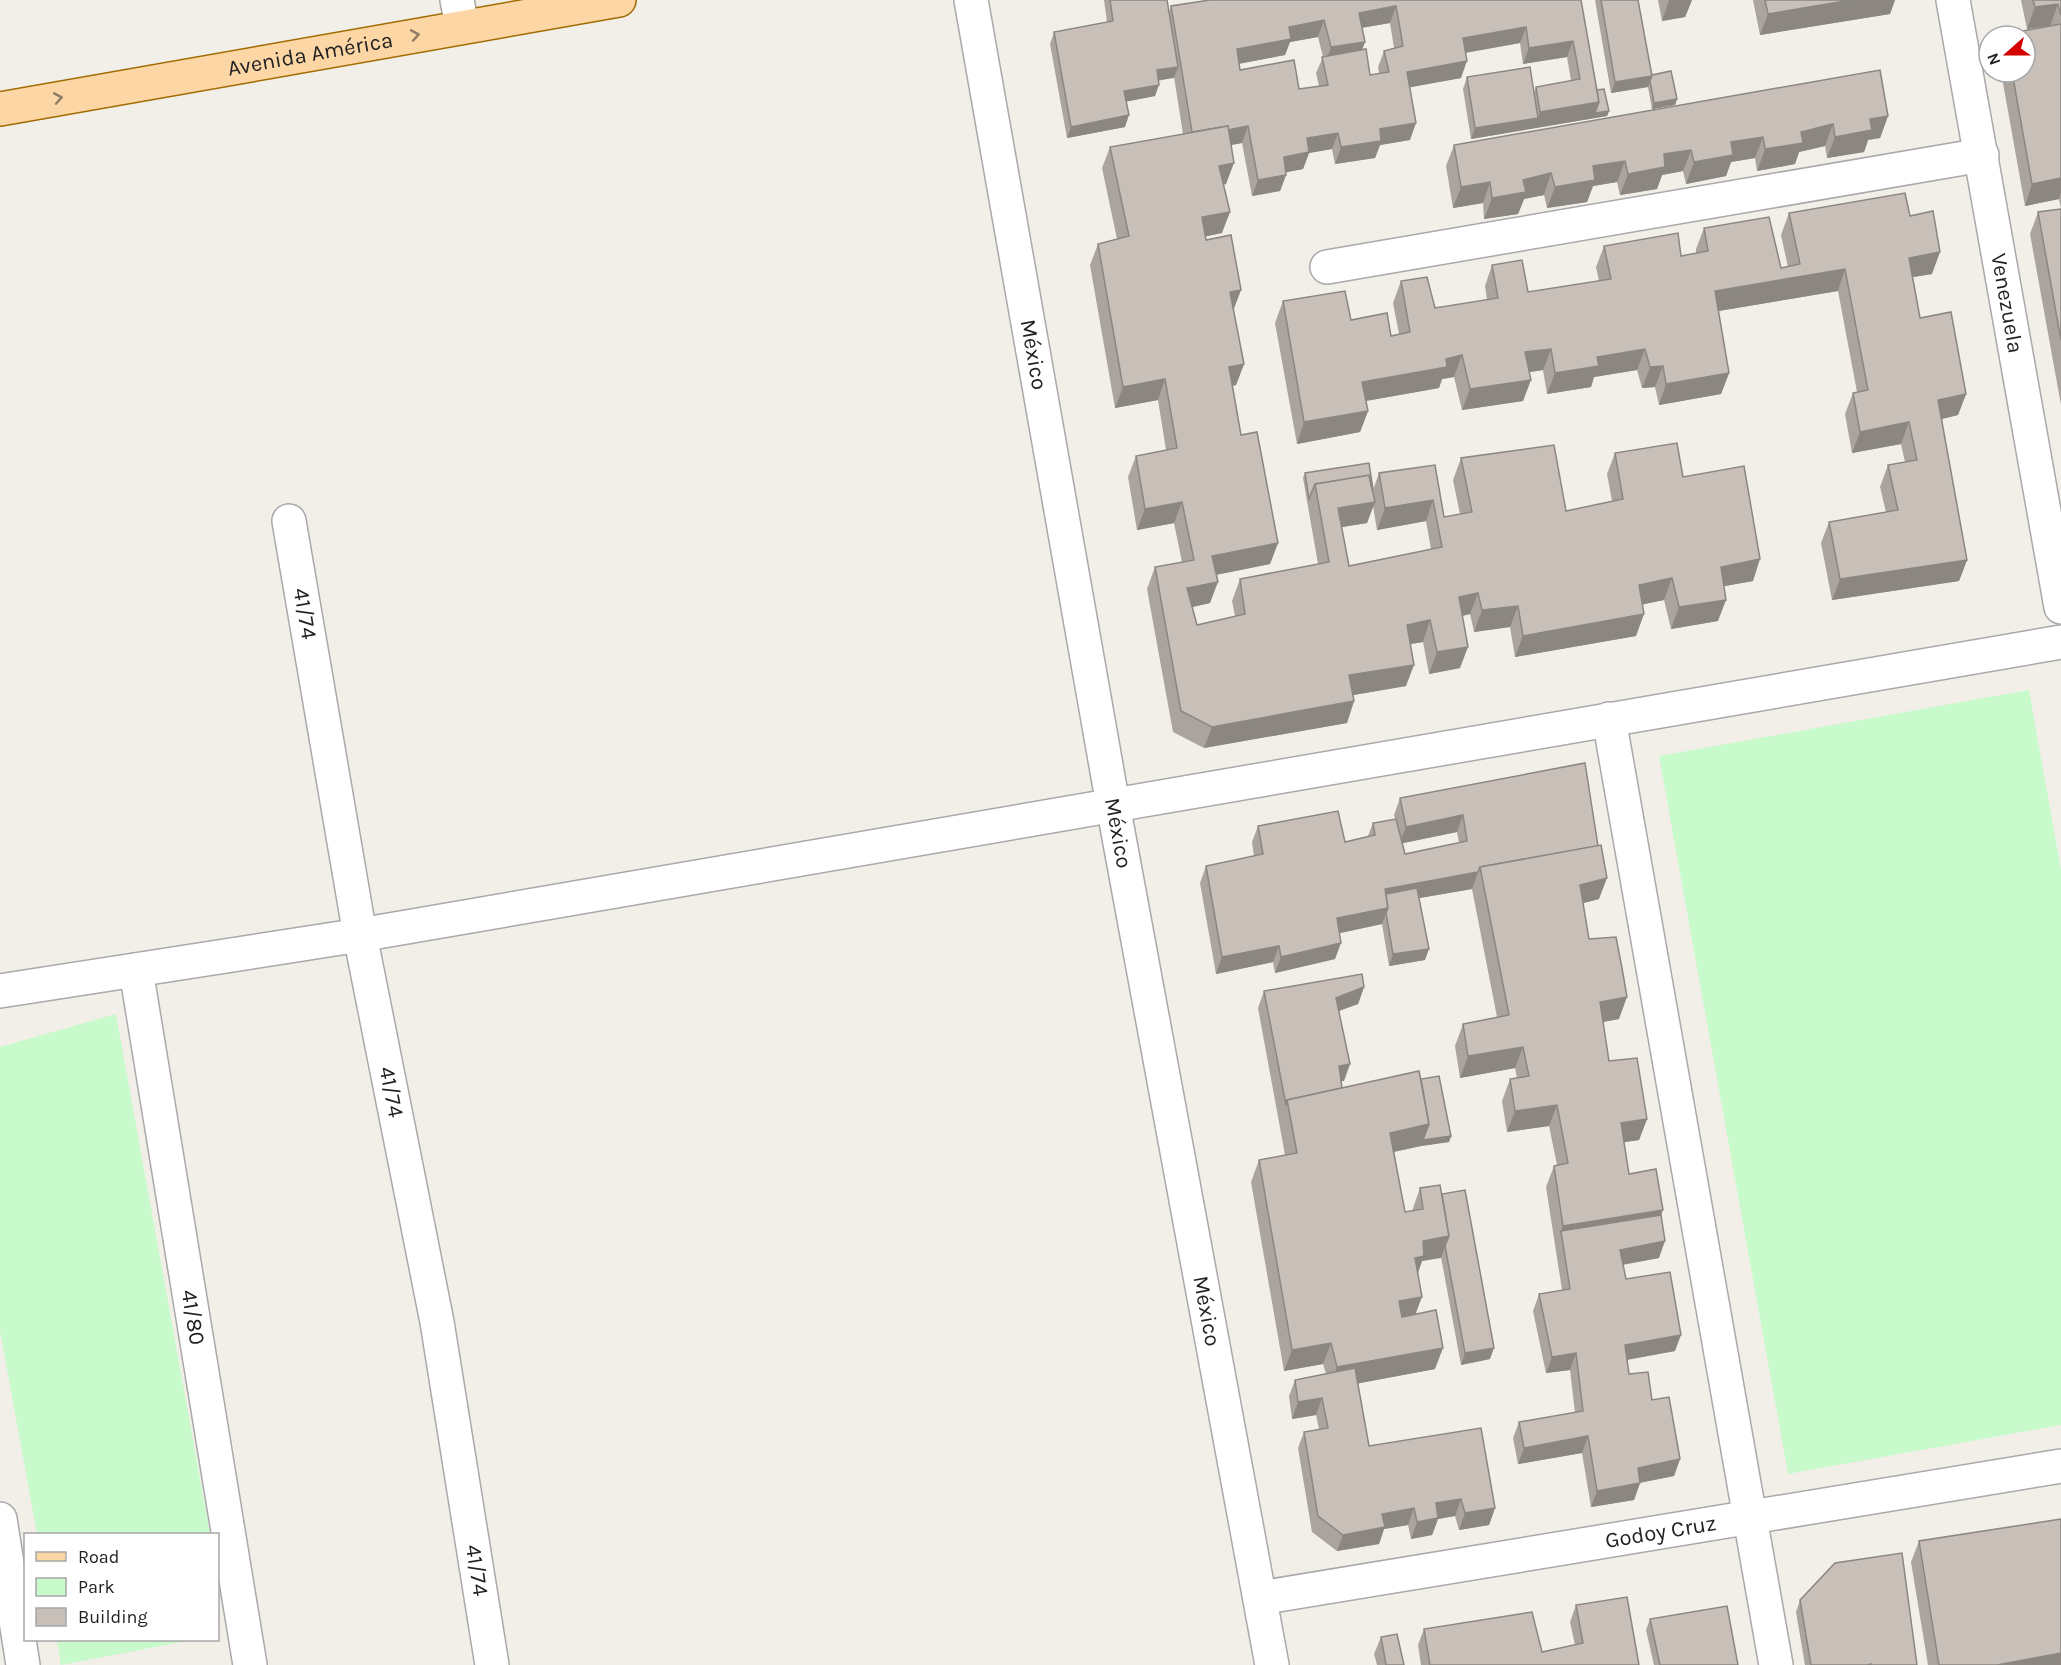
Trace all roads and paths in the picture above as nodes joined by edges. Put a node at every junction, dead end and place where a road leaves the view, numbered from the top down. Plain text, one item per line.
1 (619, 0) edge
2 (971, 0) edge
3 (1953, 0) edge
4 (460, 13) edge
5 (0, 109) edge
6 (1982, 155) junction
7 (1327, 267) dead end
8 (289, 521) dead end
9 (2061, 607) edge
10 (2061, 642) edge
11 (1609, 719) junction
12 (1113, 805) junction
13 (360, 935) junction
14 (136, 970) junction
15 (0, 991) edge
16 (2061, 1466) edge
17 (1750, 1517) junction
18 (0, 1519) edge
19 (1260, 1598) junction
20 (23, 1665) edge
21 (250, 1665) edge
22 (492, 1665) edge
23 (1272, 1665) edge
24 (1776, 1665) edge

1 - 4 main road, Avenida América
2 - 12 street, México
3 - 6 street, Venezuela
5 -> 4 main road, Avenida América
6 - 7 street
6 - 9 street, Venezuela
8 - 13 street, 41/74
10 - 11 street
11 - 12 street
11 - 17 street
12 - 13 street
12 - 19 street, México
13 - 14 street
13 - 22 street, 41/74
14 - 15 street
14 - 21 street, 41/80
16 - 17 street, Godoy Cruz
17 - 19 street, Godoy Cruz
17 - 24 street
18 - 20 street
19 - 23 street, México

